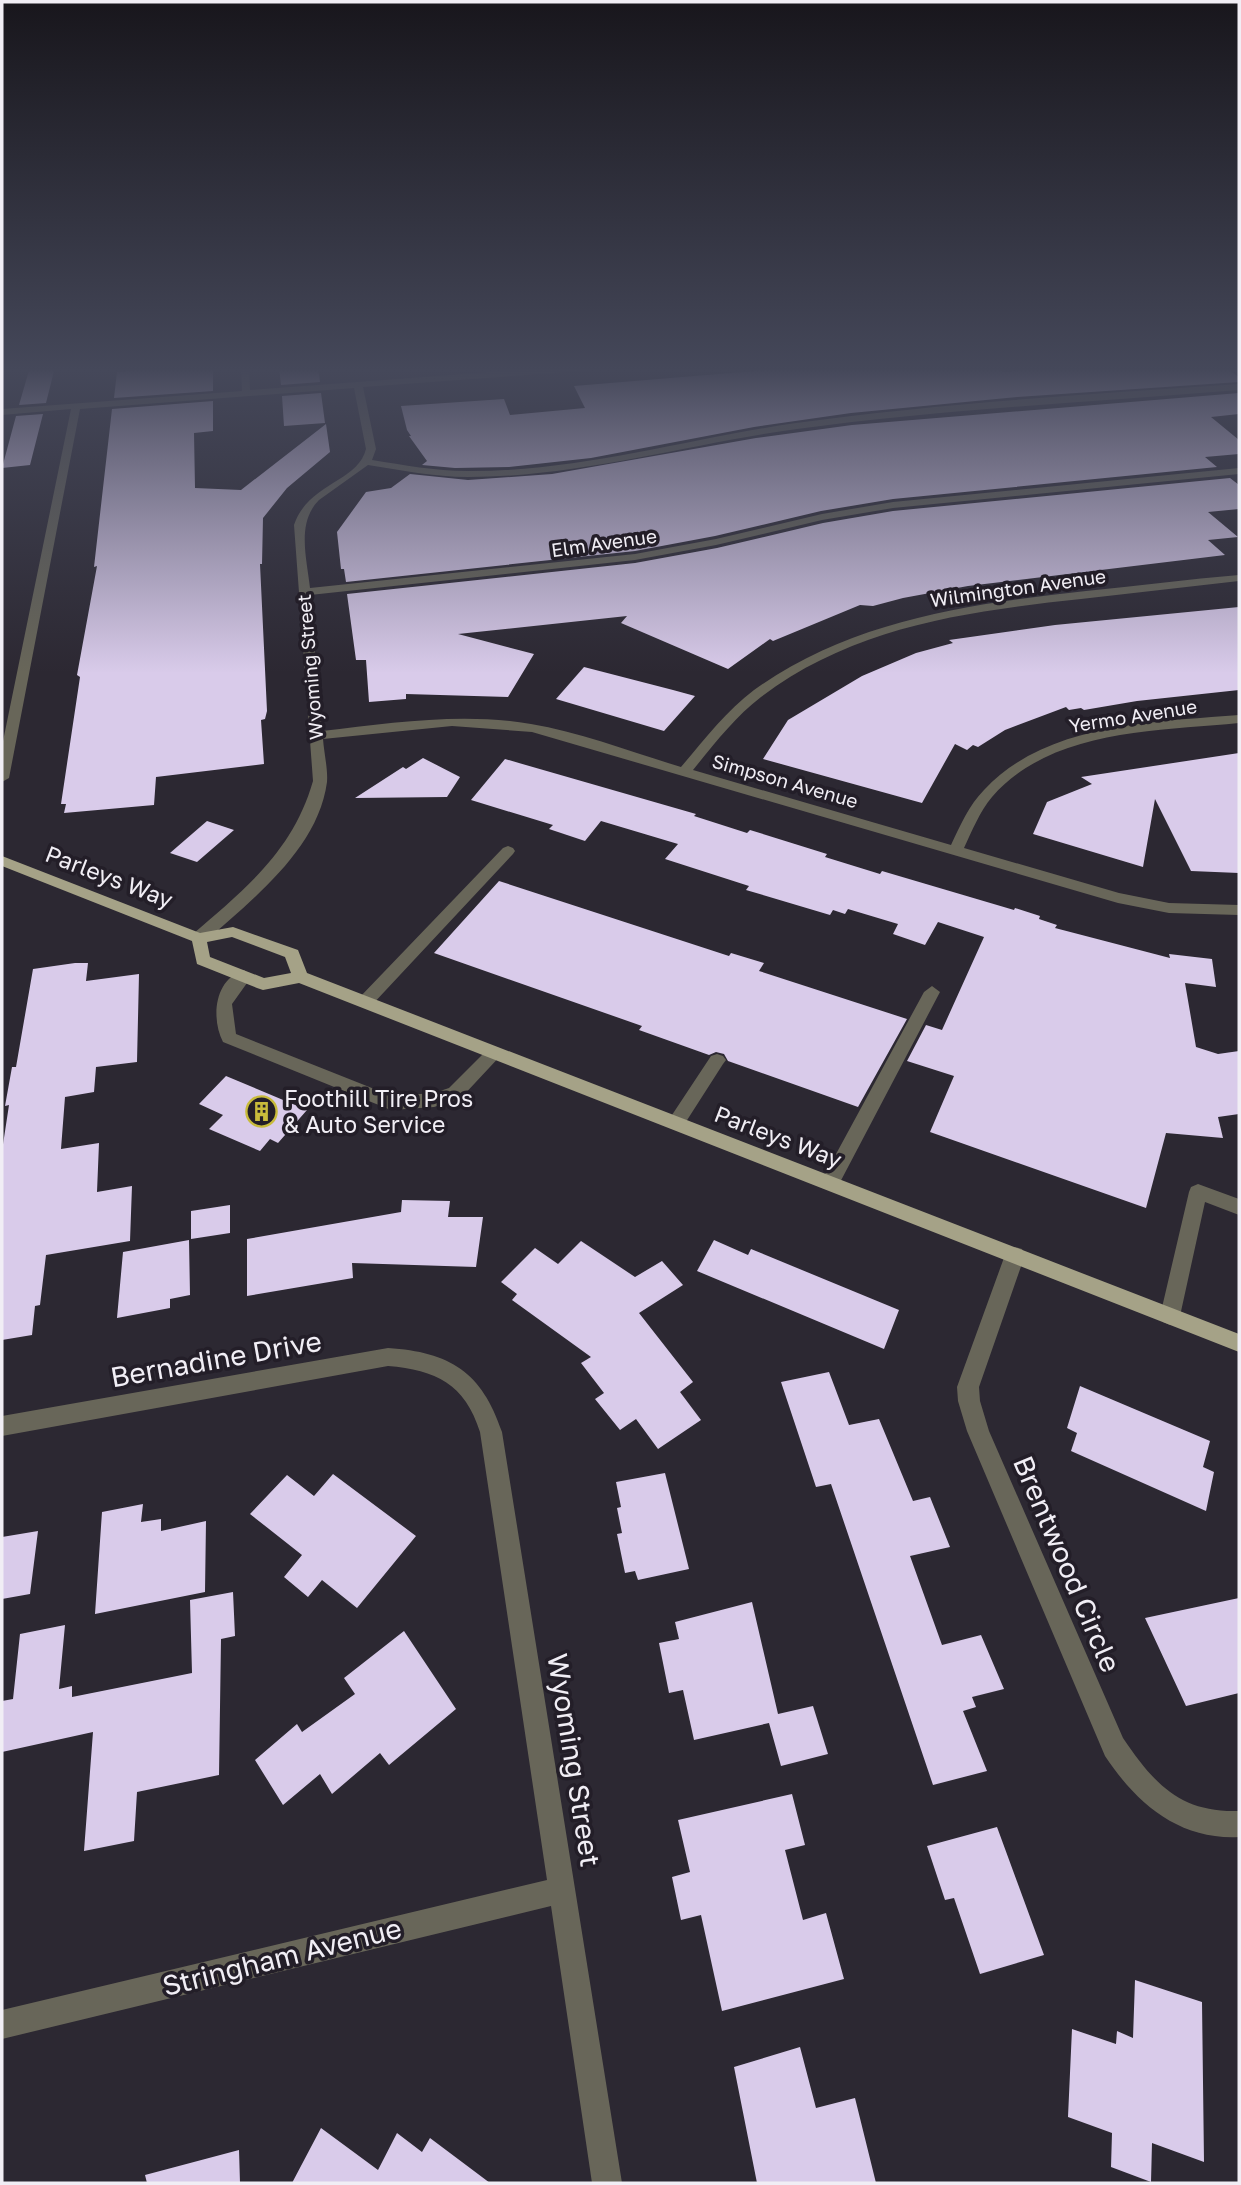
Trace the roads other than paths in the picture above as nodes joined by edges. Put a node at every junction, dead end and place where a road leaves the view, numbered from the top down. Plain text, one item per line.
1 (63, 469) edge
2 (358, 469) edge
3 (417, 469) edge
4 (556, 469) edge
5 (1239, 471) edge
6 (1239, 578) edge
7 (304, 592) junction
8 (1239, 719) edge
9 (317, 736) junction
10 (685, 771) junction
11 (2, 778) edge
12 (508, 851) dead end
13 (955, 851) junction
14 (2, 861) edge
15 (1239, 910) edge
16 (199, 938) junction
17 (244, 976) junction
18 (300, 977) junction
19 (932, 992) dead end
20 (365, 1002) junction
21 (494, 1052) junction
22 (718, 1060) dead end
23 (676, 1123) junction
24 (830, 1183) junction
25 (1239, 1207) edge
26 (1015, 1255) junction
27 (1170, 1316) junction
28 (1239, 1343) edge
29 (440, 1366) joint
30 (2, 1426) edge
31 (1239, 1824) edge
32 (562, 1890) junction
33 (2, 2025) edge
34 (607, 2183) edge

1 - 11 street
2 - 7 street, Wyoming Street
3 - 4 street
5 - 7 street, Elm Avenue
6 - 10 street, Wilmington Avenue
7 - 9 street, Wyoming Street
8 - 13 street, Yermo Avenue
9 - 10 street, Simpson Avenue
9 - 16 street, Wyoming Street
10 - 13 street, Simpson Avenue
12 - 20 street
13 - 15 street, Simpson Avenue
14 - 16 main road, Parleys Way
16 - 17 main road
16 - 18 main road
17 - 18 main road
17 - 21 street
18 - 20 main road, Parleys Way
19 - 24 street
20 - 21 main road, Parleys Way
21 - 23 main road, Parleys Way
22 - 23 street
23 - 24 main road, Parleys Way
24 - 26 main road, Parleys Way
25 - 27 street
26 - 27 main road, Parleys Way
26 - 31 street, Brentwood Circle
27 - 28 main road, Parleys Way
29 - 30 street, Bernadine Drive
29 - 32 street, Wyoming Street
32 - 33 street, Stringham Avenue
32 - 34 street, Wyoming Street

